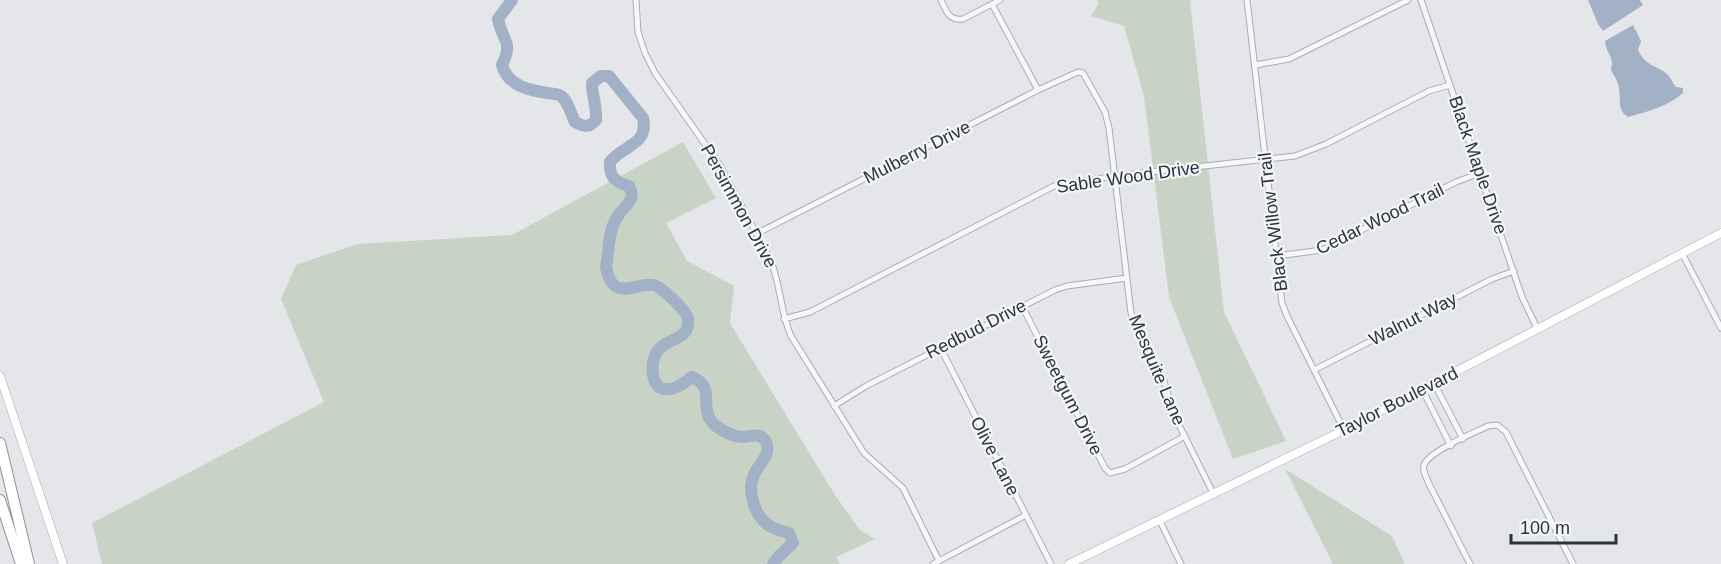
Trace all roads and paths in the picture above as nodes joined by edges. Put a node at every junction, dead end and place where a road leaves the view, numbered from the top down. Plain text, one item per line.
1 (636, 0) edge
2 (941, 0) edge
3 (1000, 0) edge
4 (1247, 0) edge
5 (1408, 0) edge
6 (1421, 0) edge
7 (992, 4) junction
8 (1255, 64) junction
9 (1078, 72) joint
10 (1450, 85) junction
11 (1038, 90) junction
12 (1266, 159) junction
13 (1480, 173) junction
14 (1115, 176) junction
15 (1721, 233) edge
16 (756, 234) junction
17 (1682, 253) junction
18 (1277, 256) junction
19 (1514, 271) junction
20 (1126, 278) junction
21 (1022, 306) junction
22 (784, 319) junction
23 (1537, 328) junction
24 (1721, 328) edge
25 (940, 347) junction
26 (1314, 370) junction
27 (0, 376) edge
28 (1434, 383) junction
29 (1422, 389) junction
30 (834, 406) junction
31 (1344, 430) junction
32 (1185, 436) junction
33 (1463, 439) junction
34 (0, 443) edge
35 (1451, 446) junction
36 (1213, 493) junction
37 (0, 500) edge
38 (1026, 515) junction
39 (1159, 519) junction
40 (936, 562) edge
41 (21, 564) edge
42 (29, 564) edge
43 (63, 564) edge
44 (1051, 564) edge
45 (1069, 564) edge
46 (1181, 564) edge
47 (1470, 564) edge
48 (1573, 564) edge

1 - 16 street, Persimmon Drive
2 - 7 street
3 - 7 street
4 - 8 street, Black Willow Trail
5 - 8 street
6 - 10 street, Black Maple Drive
7 - 11 street
8 - 12 street, Black Willow Trail
9 - 11 street, Mulberry Drive
9 - 14 street, Mesquite Lane
10 - 12 street, Sable Wood Drive
10 - 13 street, Black Maple Drive
11 - 16 street, Mulberry Drive
12 - 14 street, Sable Wood Drive
12 - 18 street, Black Willow Trail
13 - 18 street, Cedar Wood Trail
13 - 19 street, Black Maple Drive
14 - 20 street, Mesquite Lane
14 - 22 street, Sable Wood Drive
15 - 17 street, Taylor Boulevard
16 - 22 street, Persimmon Drive
17 - 23 street, Taylor Boulevard
17 - 24 street
18 - 26 street, Black Willow Trail
19 - 23 street, Black Maple Drive
19 - 26 street, Walnut Way
20 - 21 street, Redbud Drive
20 - 32 street, Mesquite Lane
21 - 25 street, Redbud Drive
21 - 32 street, Sweetgum Drive
22 - 30 street, Persimmon Drive
23 - 28 street, Taylor Boulevard
25 - 30 street, Redbud Drive
25 - 38 street, Olive Lane
26 - 31 street, Black Willow Trail
27 - 43 street
28 - 29 street, Taylor Boulevard
28 - 33 street
29 - 31 street, Taylor Boulevard
29 - 35 street
30 - 40 street, Persimmon Drive
31 - 36 street, Taylor Boulevard
32 - 36 street, Mesquite Lane
33 - 35 street
33 - 48 street
34 - 42 highway
35 - 47 street
36 - 39 street, Taylor Boulevard
37 - 41 highway
38 - 40 street
38 - 44 street, Olive Lane
39 - 45 street, Taylor Boulevard
39 - 46 street

